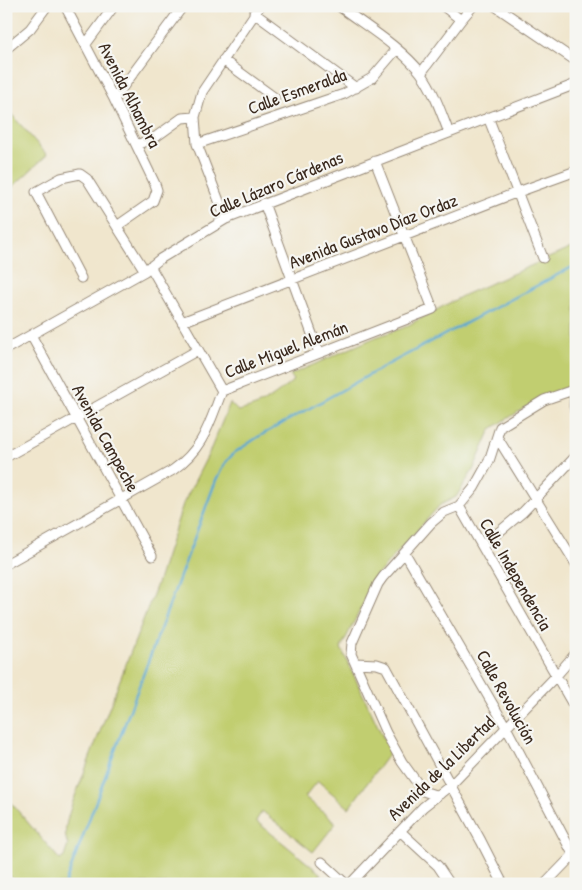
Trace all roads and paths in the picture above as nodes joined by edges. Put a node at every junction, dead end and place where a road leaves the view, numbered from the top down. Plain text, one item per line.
1 (47, 6) edge
2 (64, 6) edge
3 (114, 6) edge
4 (182, 6) edge
5 (339, 6) edge
6 (444, 6) edge
7 (473, 6) edge
8 (495, 6) edge
9 (257, 10) edge
10 (461, 20) junction
11 (86, 44) junction
12 (6, 49) edge
13 (396, 50) junction
14 (223, 60) junction
15 (576, 60) edge
16 (421, 74) junction
17 (576, 84) edge
18 (356, 88) junction
19 (275, 98) dead end
20 (114, 99) junction
21 (195, 117) junction
22 (488, 117) junction
23 (449, 133) junction
24 (197, 144) junction
25 (137, 145) junction
26 (375, 161) junction
27 (576, 172) edge
28 (518, 192) junction
29 (264, 203) junction
30 (226, 219) junction
31 (117, 226) junction
32 (404, 236) junction
33 (543, 258) dead end
34 (148, 268) junction
35 (81, 278) dead end
36 (292, 280) junction
37 (182, 322) junction
38 (31, 335) junction
39 (6, 349) edge
40 (198, 350) junction
41 (319, 353) junction
42 (576, 389) edge
43 (222, 391) junction
44 (576, 416) edge
45 (77, 418) junction
46 (497, 437) junction
47 (576, 456) edge
48 (6, 457) edge
49 (121, 499) junction
50 (537, 499) junction
51 (459, 506) junction
52 (482, 546) junction
53 (405, 553) junction
54 (152, 556) dead end
55 (6, 564) edge
56 (576, 564) edge
57 (576, 653) edge
58 (355, 663) junction
59 (556, 676) junction
60 (576, 710) edge
61 (506, 727) junction
62 (451, 785) junction
63 (440, 794) junction
64 (400, 832) junction
65 (575, 855) edge
66 (322, 862) dead end
67 (348, 884) edge
68 (450, 884) edge
69 (503, 884) edge
70 (545, 884) edge

1 - 12 street
2 - 11 street, Avenida Alhambra
3 - 11 street
4 - 20 street
5 - 13 street
6 - 10 street
7 - 10 street
8 - 15 street
9 - 14 street
9 - 18 street
10 - 16 street
11 - 20 street, Avenida Alhambra
13 - 16 street
13 - 18 street, Calle Esmeralda
14 - 19 street
14 - 21 street
16 - 23 street
17 - 22 street, Calle Lázaro Cárdenas
18 - 24 street, Calle Esmeralda
20 - 25 street, Avenida Alhambra
21 - 24 street
21 - 25 street
22 - 23 street, Calle Lázaro Cárdenas
22 - 28 street
23 - 26 street, Calle Lázaro Cárdenas
24 - 30 street
25 - 31 street, Avenida Alhambra
26 - 29 street, Calle Lázaro Cárdenas
26 - 32 street
27 - 28 street, Avenida Gustavo Díaz Ordaz
28 - 32 street, Avenida Gustavo Díaz Ordaz
28 - 33 street
29 - 30 street, Calle Lázaro Cárdenas
29 - 36 street
30 - 34 street, Calle Lázaro Cárdenas
31 - 34 street
31 - 35 street
32 - 36 street, Avenida Gustavo Díaz Ordaz
32 - 41 street, Calle Miguel Alemán
34 - 37 street
34 - 38 street, Calle Lázaro Cárdenas
36 - 37 street, Avenida Gustavo Díaz Ordaz
36 - 41 street
37 - 40 street
38 - 39 street, Calle Lázaro Cárdenas
38 - 45 street, Avenida Campeche
40 - 43 street
40 - 45 street
41 - 43 street, Calle Miguel Alemán
42 - 44 street
42 - 46 street
43 - 49 street, Calle Miguel Alemán
45 - 48 street
45 - 49 street, Avenida Campeche
46 - 50 street
46 - 51 street
47 - 50 street
49 - 54 street, Avenida Campeche
49 - 55 street, Calle Miguel Alemán
50 - 52 street
50 - 56 street
51 - 52 street, Calle Independencia
51 - 53 street
52 - 59 street, Calle Independencia
53 - 58 street
53 - 61 street, Calle Revolución
57 - 59 street, Avenida de la Libertad
58 - 62 street
58 - 63 street
59 - 60 street, Calle Independencia
59 - 61 street, Avenida de la Libertad
61 - 62 street, Avenida de la Libertad
61 - 65 street, Calle Revolución
62 - 63 street, Avenida de la Libertad
62 - 69 street
63 - 64 street, Avenida de la Libertad
64 - 67 street, Avenida de la Libertad
64 - 68 street
65 - 70 street
66 - 67 street

